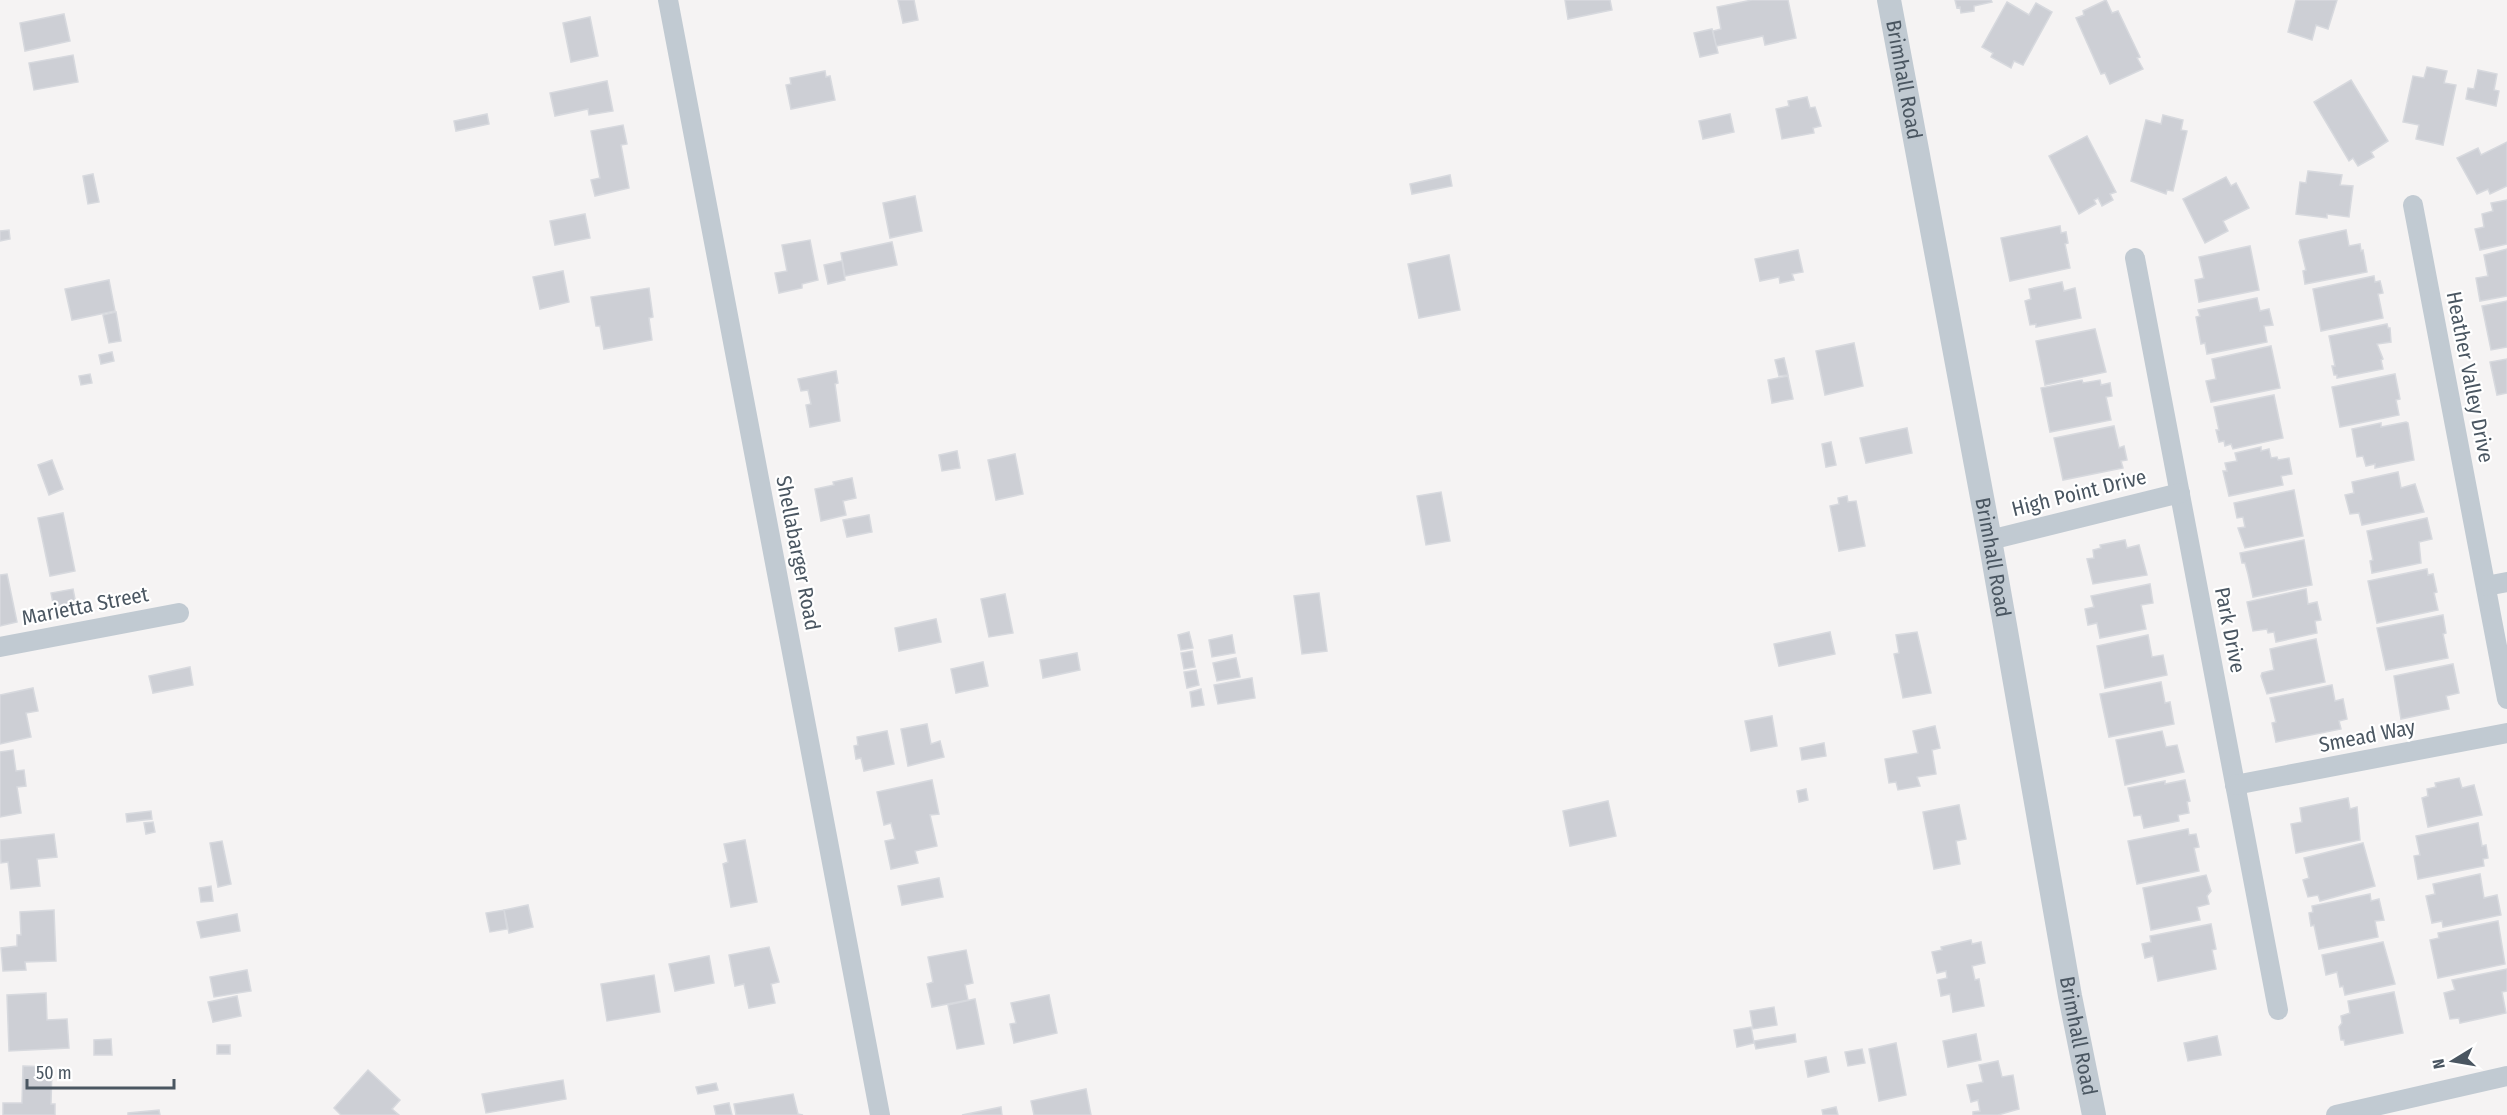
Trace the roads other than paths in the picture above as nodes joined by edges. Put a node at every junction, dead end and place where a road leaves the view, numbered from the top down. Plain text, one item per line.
1 (668, 0) edge
2 (1889, 0) edge
3 (2413, 205) dead end
4 (2135, 258) dead end
5 (2180, 493) junction
6 (1990, 540) junction
7 (2507, 582) edge
8 (2486, 586) junction
9 (179, 613) dead end
10 (0, 647) edge
11 (2507, 699) edge
12 (2507, 733) edge
13 (2235, 785) junction
14 (2278, 1010) dead end
15 (2507, 1076) edge
16 (880, 1115) edge
17 (2094, 1115) edge
18 (2336, 1115) edge

1 - 16 street, Shellabarger Road
2 - 6 street, Brimhall Road
3 - 8 street, Heather Valley Drive
4 - 5 street, Park Drive
5 - 6 street, High Point Drive
5 - 13 street, Park Drive
6 - 17 street, Brimhall Road
7 - 8 street
8 - 11 street, Heather Valley Drive
9 - 10 street, Marietta Street
12 - 13 street, Smead Way
13 - 14 street, Park Drive
15 - 18 street

